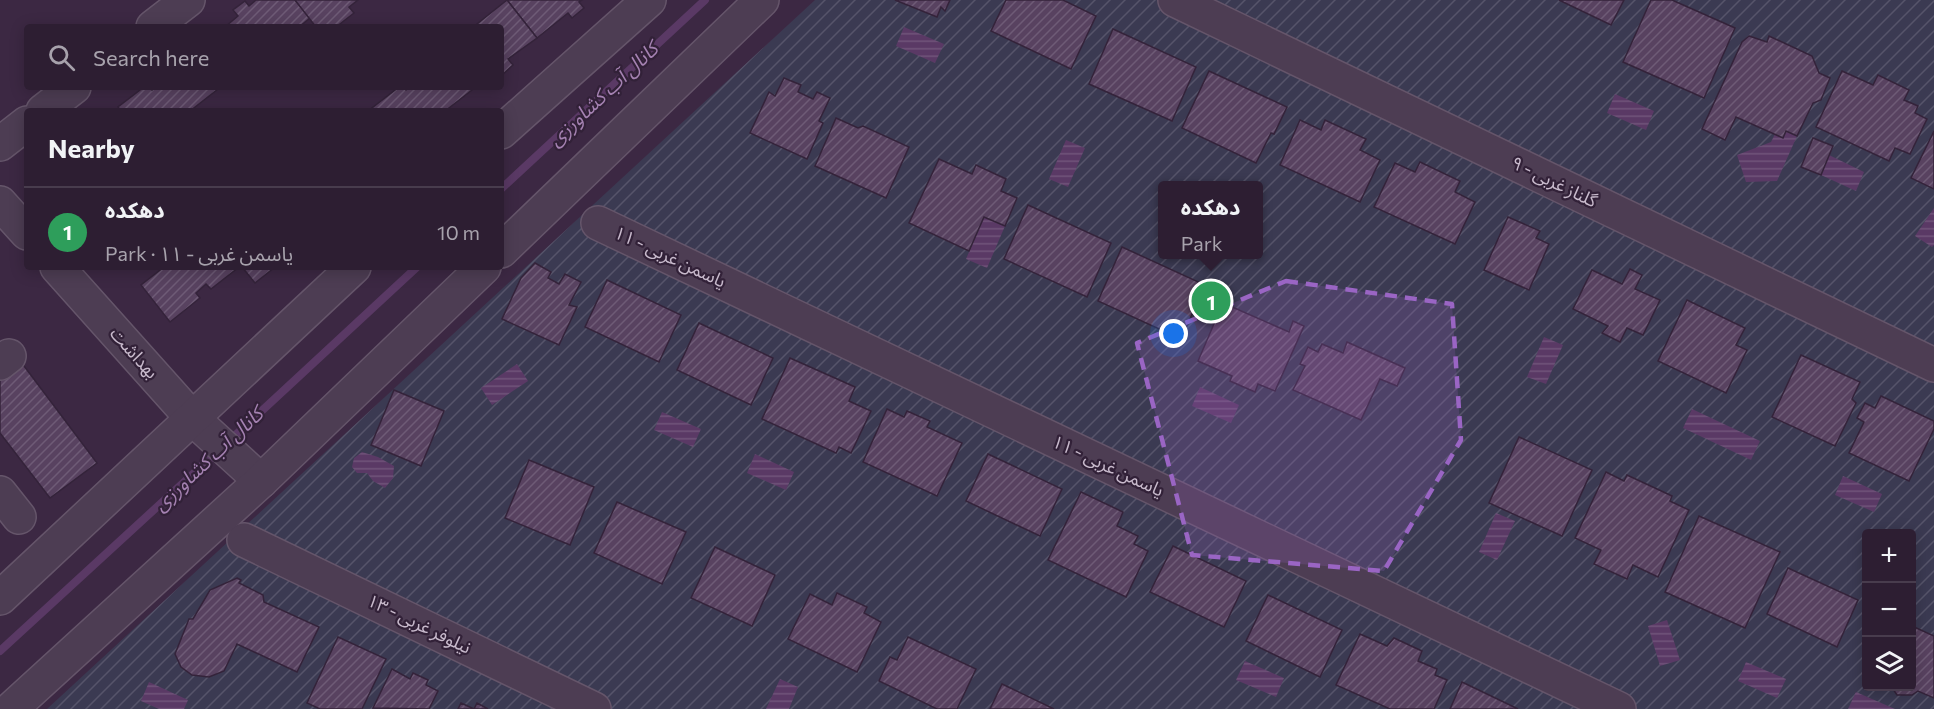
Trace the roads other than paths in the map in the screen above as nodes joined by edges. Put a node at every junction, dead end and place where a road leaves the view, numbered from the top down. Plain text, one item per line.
1 (188, 0) edge
2 (649, 0) edge
3 (762, 0) edge
4 (1175, 0) edge
5 (157, 24) edge
6 (70, 90) edge
7 (47, 108) edge
8 (24, 125) edge
9 (504, 129) edge
10 (0, 144) edge
11 (0, 202) edge
12 (598, 223) dead end
13 (24, 230) edge
14 (504, 248) edge
15 (60, 270) edge
16 (352, 270) edge
17 (481, 270) edge
18 (1934, 365) edge
19 (213, 437) junction
20 (261, 482) junction
21 (244, 540) dead end
22 (0, 598) edge
23 (11, 709) edge
24 (594, 709) edge
25 (1619, 709) edge

1 - 5 street
2 - 9 street
3 - 14 street
4 - 18 street, گلناز غربی - ۹
6 - 7 street
8 - 10 street
11 - 13 street
12 - 25 street, یاسمن غربی - ۱۱
15 - 19 street, بهداشت
16 - 19 street
17 - 20 street
19 - 20 street, بهداشت
19 - 22 street
20 - 23 street
21 - 24 street, نیلوفر غربی - ۱۳

